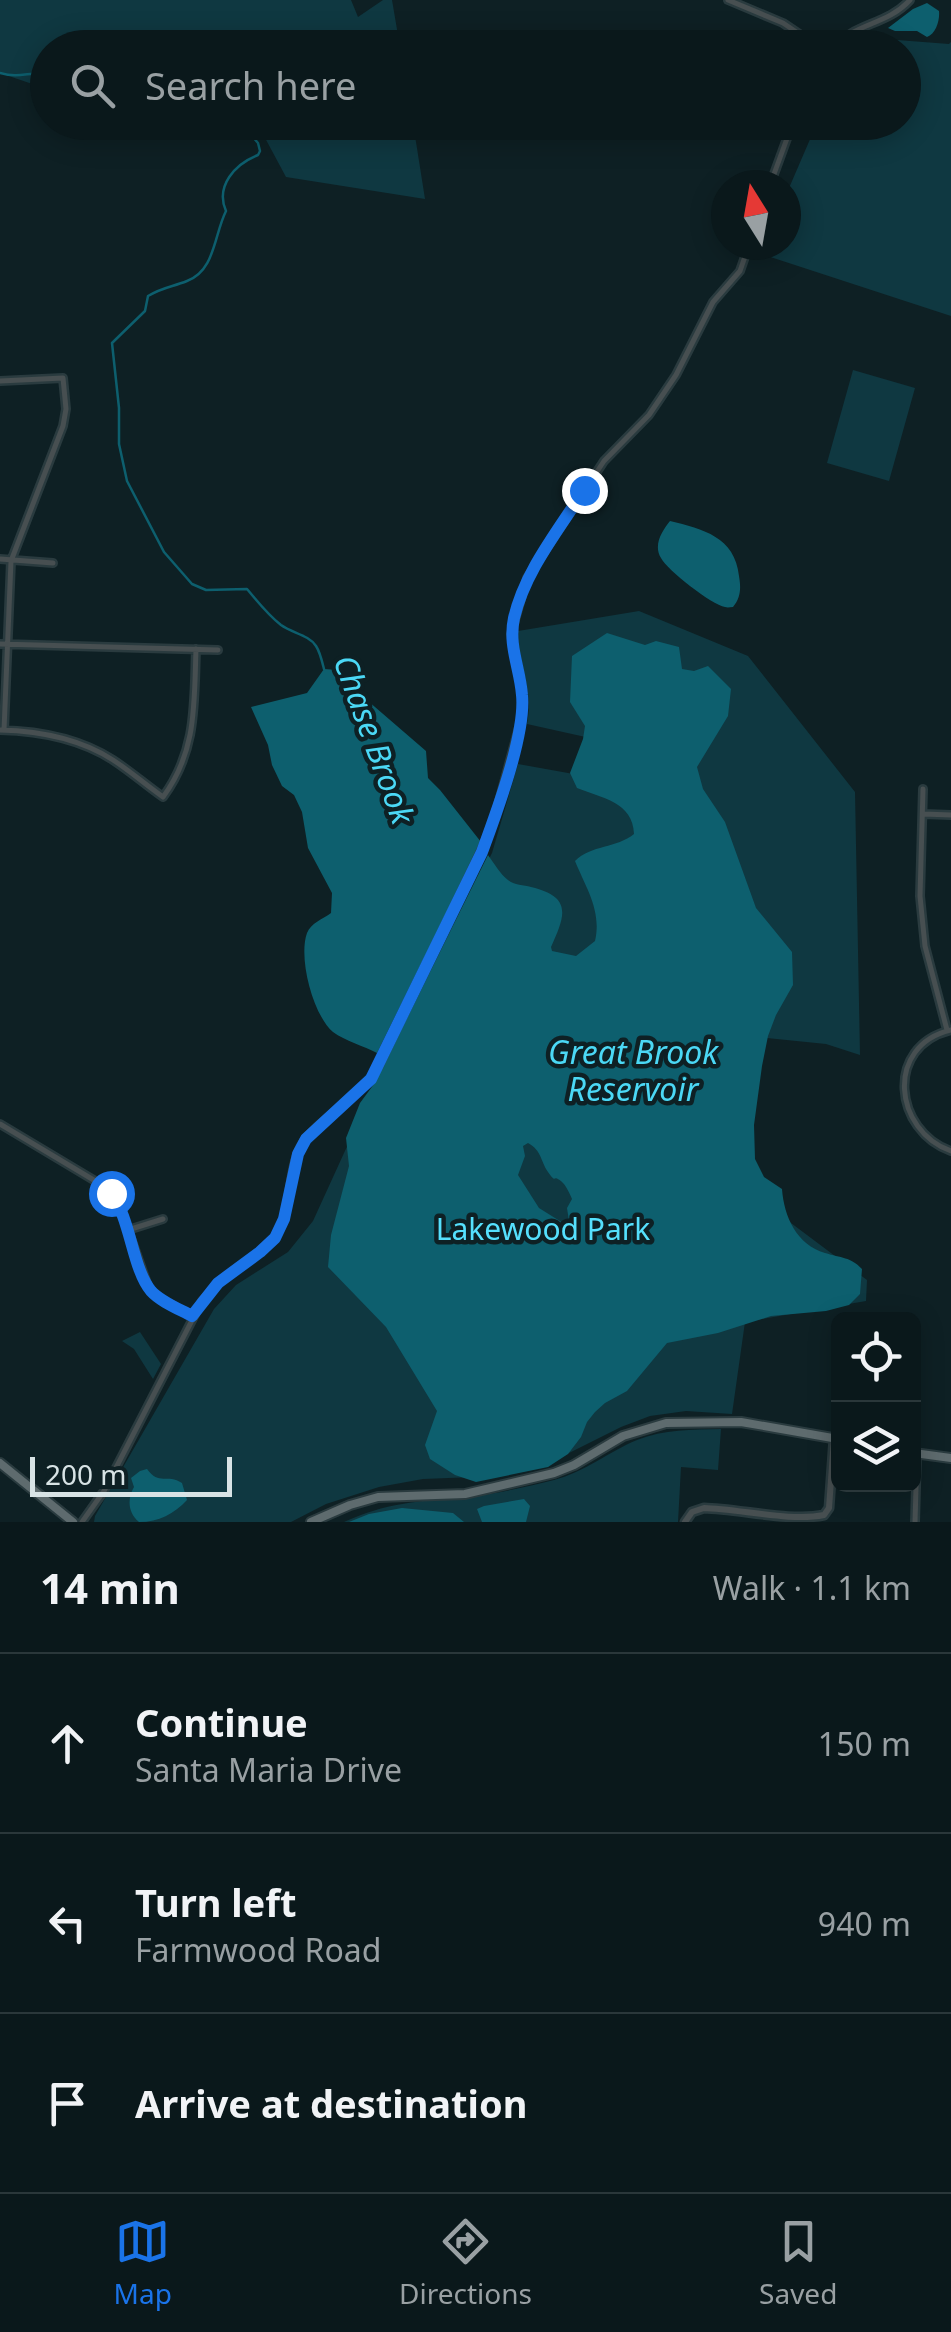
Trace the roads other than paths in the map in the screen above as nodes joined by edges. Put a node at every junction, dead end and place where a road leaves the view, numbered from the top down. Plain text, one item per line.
1 (728, 0) edge
2 (910, 0) edge
3 (793, 30) edge
4 (855, 30) edge
5 (786, 140) edge
6 (775, 170) edge
7 (744, 260) edge
8 (0, 382) edge
9 (0, 559) edge
10 (12, 561) junction
11 (54, 563) dead end
12 (3, 644) edge
13 (196, 650) junction
14 (218, 650) dead end
15 (2, 730) edge
16 (923, 789) dead end
17 (924, 814) junction
18 (951, 815) edge
19 (949, 1030) edge
20 (0, 1124) edge
21 (951, 1150) edge
22 (164, 1220) dead end
23 (128, 1230) junction
24 (192, 1316) junction
25 (831, 1438) edge
26 (921, 1454) edge
27 (951, 1458) edge
28 (0, 1464) edge
29 (831, 1488) edge
30 (915, 1492) edge
31 (752, 1512) junction
32 (826, 1518) edge
33 (73, 1522) edge
34 (82, 1522) edge
35 (311, 1522) edge
36 (685, 1522) edge
37 (751, 1522) edge
38 (915, 1522) edge

1 - 3 street
2 - 4 street
5 - 6 street
7 - 24 street
8 - 10 street
9 - 10 street
10 - 11 street
10 - 12 street
12 - 13 street
12 - 15 street
13 - 14 street
13 - 15 street
16 - 17 street
17 - 18 street
17 - 19 street
19 - 21 street
20 - 23 street
22 - 23 street
23 - 24 street
24 - 34 street
25 - 35 main road
26 - 27 main road
28 - 33 main road
29 - 32 street
30 - 38 street
31 - 32 street
31 - 36 street
31 - 37 street

